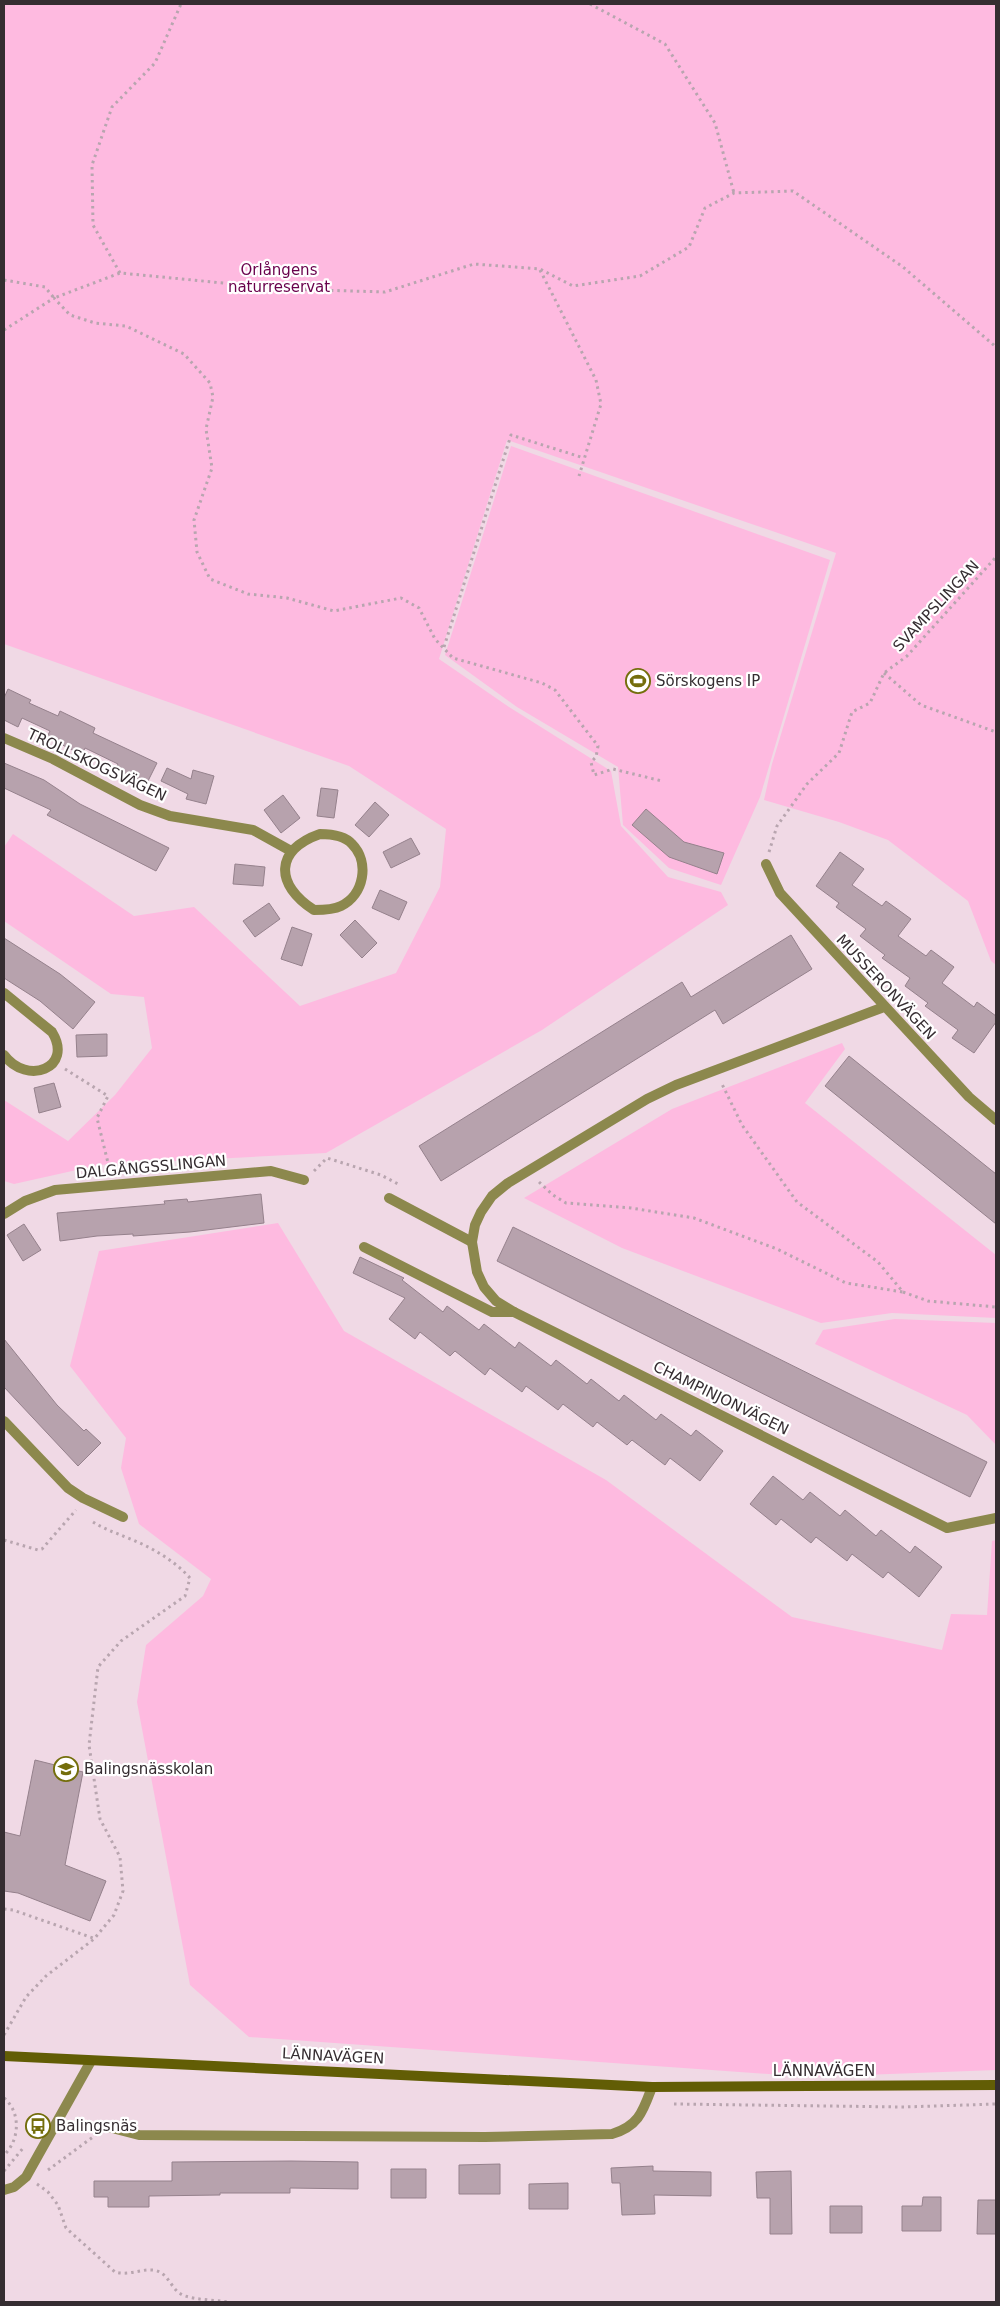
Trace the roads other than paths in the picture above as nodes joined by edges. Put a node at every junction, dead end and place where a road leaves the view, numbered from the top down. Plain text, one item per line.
1 (4, 738) edge
2 (291, 851) junction
3 (766, 864) road end
4 (4, 993) edge
5 (884, 1007) junction
6 (4, 1055) edge
7 (996, 1120) edge
8 (304, 1180) dead end
9 (389, 1198) dead end
10 (4, 1214) edge
11 (472, 1242) junction
12 (364, 1248) dead end
13 (514, 1312) junction
14 (4, 1421) edge
15 (123, 1517) dead end
16 (996, 1518) edge
17 (6, 2058) edge
18 (91, 2062) junction
19 (996, 2085) edge
20 (652, 2087) junction
21 (108, 2127) road end
22 (4, 2190) edge

1 - 2 street, TROLLSKOGSVÄGEN
2 - 2 street
3 - 5 street, MUSSERONVÄGEN
4 - 6 street
5 - 7 street, MUSSERONVÄGEN
5 - 11 street, CHAMPINJONVÄGEN
8 - 10 street, DALGÅNGSSLINGAN
9 - 11 street
11 - 13 street, CHAMPINJONVÄGEN
12 - 13 street
13 - 16 street, CHAMPINJONVÄGEN
14 - 15 street
17 - 18 main road, LÄNNAVÄGEN
18 - 20 main road, LÄNNAVÄGEN
18 - 22 street
19 - 20 main road, LÄNNAVÄGEN
20 - 21 street

